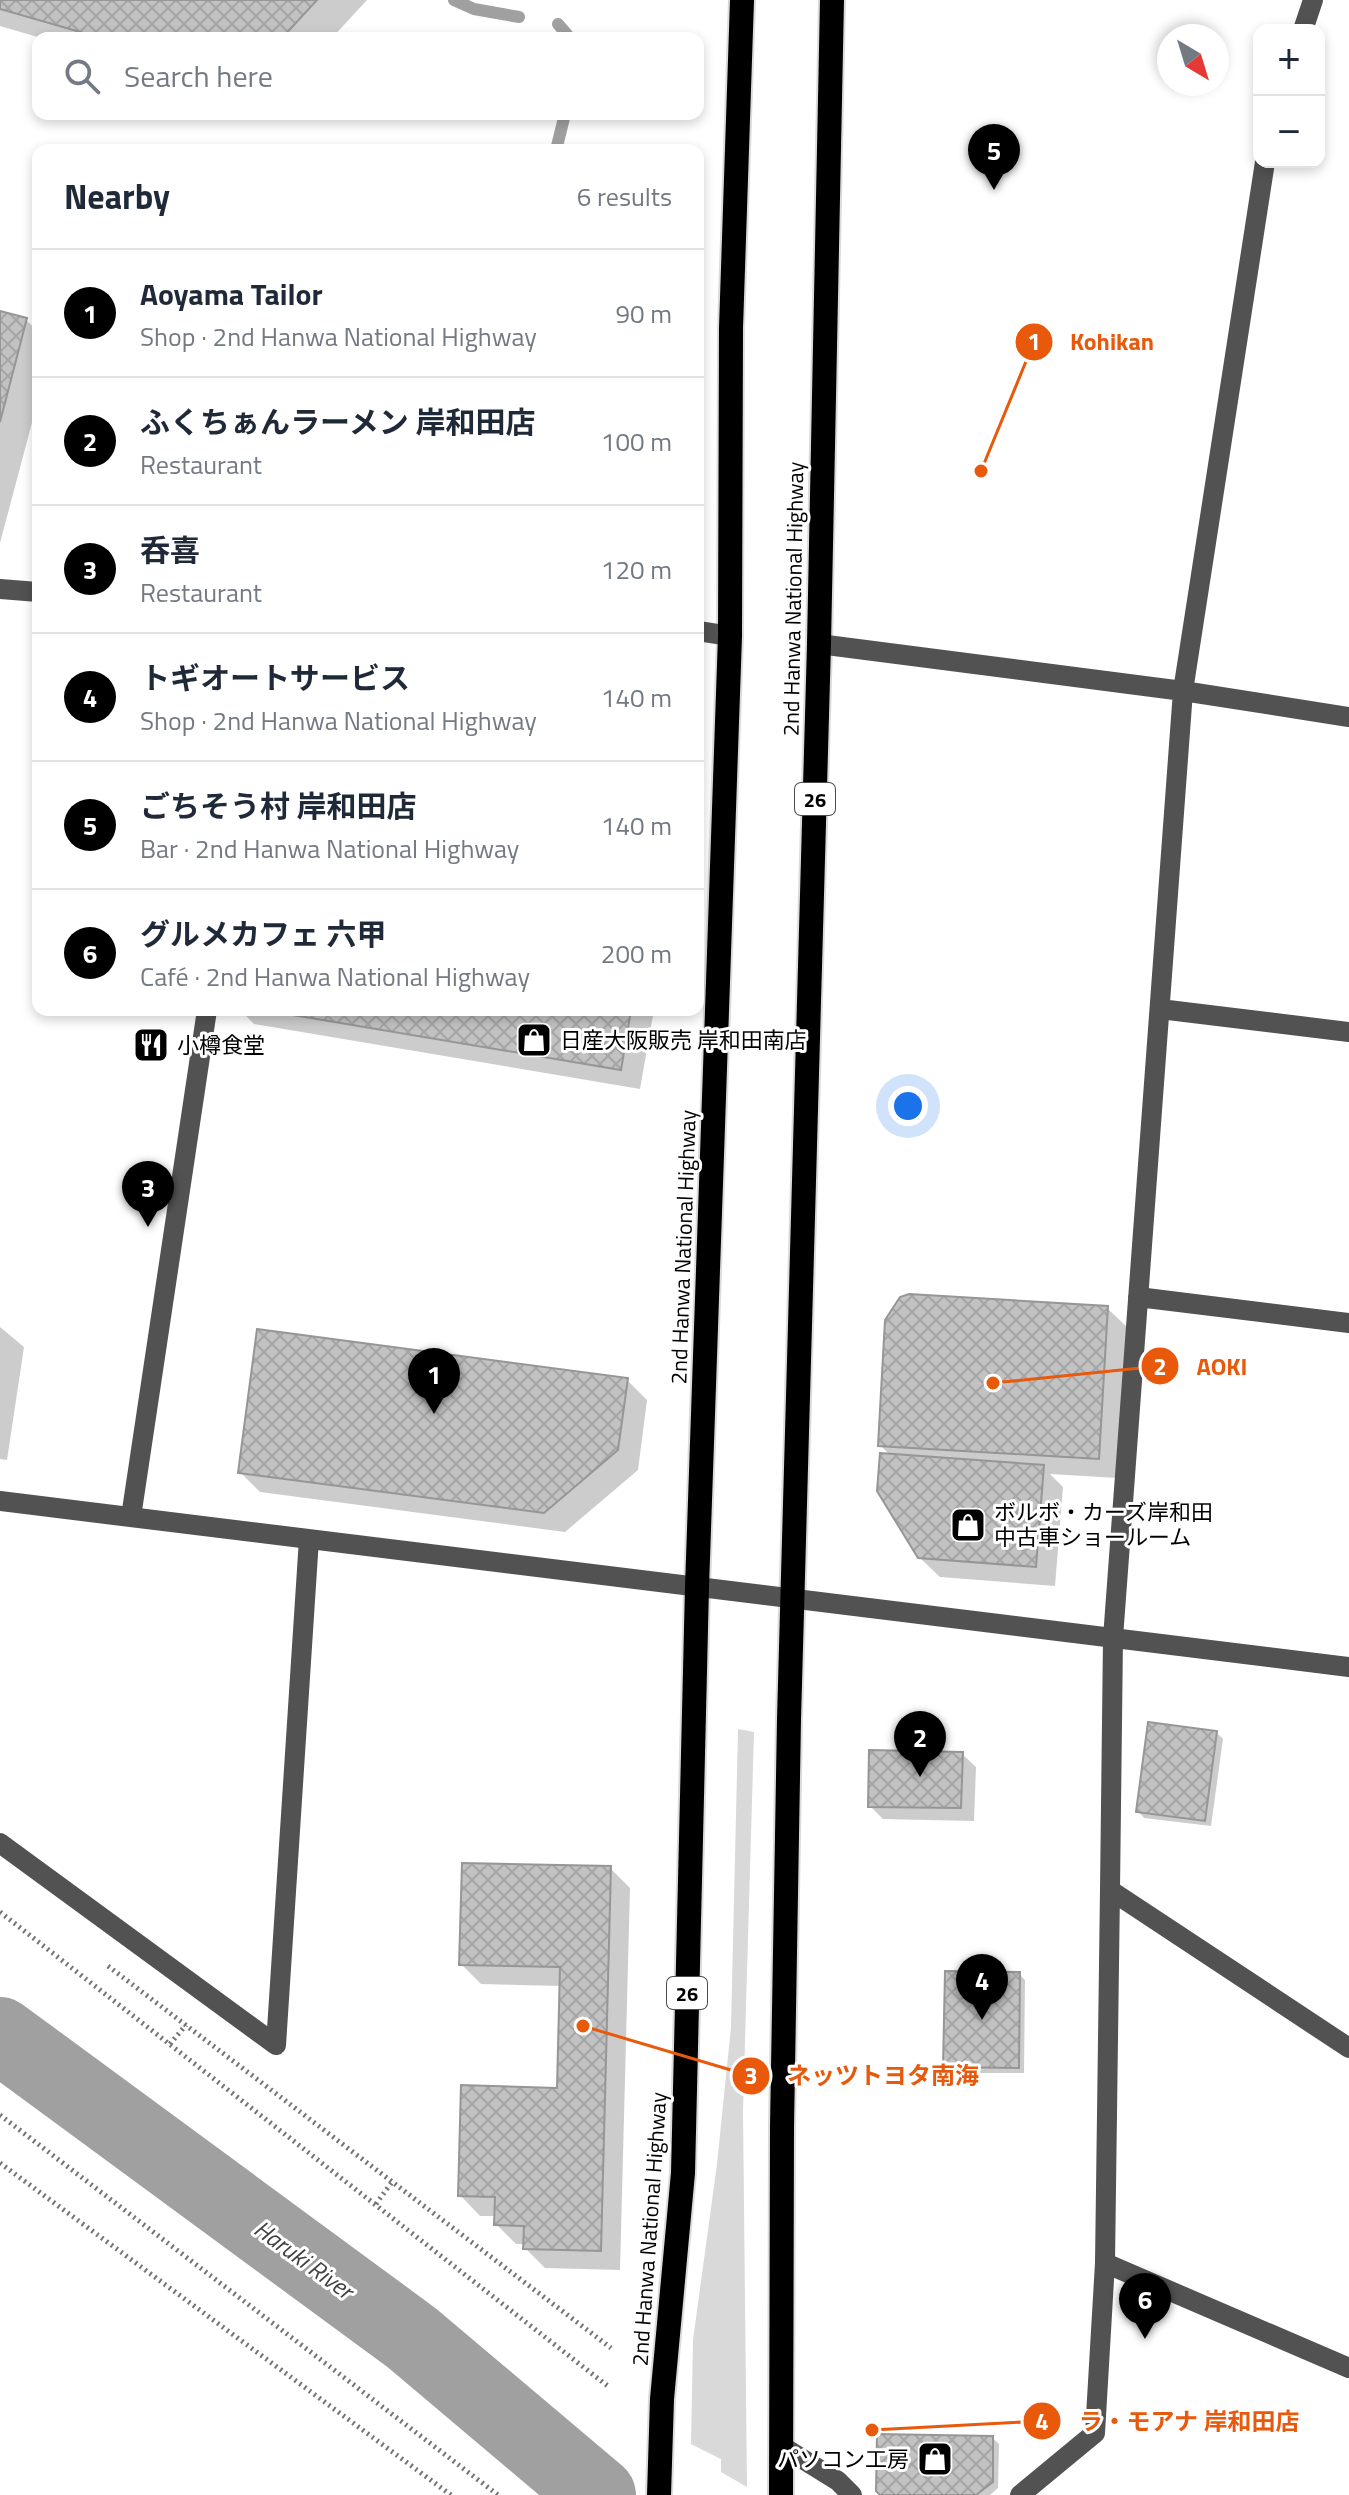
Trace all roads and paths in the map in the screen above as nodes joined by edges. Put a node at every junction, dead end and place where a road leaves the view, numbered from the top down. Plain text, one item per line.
1 (742, 0) edge
2 (832, 0) edge
3 (1313, 0) edge
4 (1305, 24) edge
5 (1264, 168) edge
6 (0, 589) edge
7 (32, 592) edge
8 (704, 632) edge
9 (730, 636) junction
10 (819, 644) junction
11 (1183, 691) junction
12 (1349, 717) edge
13 (1160, 1009) junction
14 (206, 1016) edge
15 (1349, 1032) edge
16 (1138, 1297) junction
17 (1349, 1323) edge
18 (0, 1501) edge
19 (131, 1517) junction
20 (309, 1539) junction
21 (697, 1587) junction
22 (792, 1599) junction
23 (1113, 1638) junction
24 (1349, 1667) edge
25 (0, 1843) edge
26 (1110, 1890) junction
27 (0, 1912) edge
28 (99, 1959) dead end
29 (186, 2025) junction
30 (170, 2044) junction
31 (1349, 2048) edge
32 (0, 2115) edge
33 (0, 2163) edge
34 (392, 2182) junction
35 (375, 2204) junction
36 (1105, 2263) junction
37 (611, 2348) dead end
38 (1349, 2368) edge
39 (609, 2387) dead end
40 (780, 2445) junction
41 (488, 2487) junction
42 (451, 2495) edge
43 (483, 2495) edge
44 (498, 2495) edge
45 (659, 2495) edge
46 (781, 2495) edge
47 (852, 2495) edge
48 (1020, 2495) edge

1 - 9 highway, 2nd Hanwa National Highway / 26
2 - 10 highway, 2nd Hanwa National Highway / 26
3 - 4 street
5 - 11 street
6 - 7 street
8 - 9 street
9 - 21 highway, 2nd Hanwa National Highway / 26
10 - 11 street
10 - 22 highway, 2nd Hanwa National Highway / 26
11 - 12 street
11 - 13 street
13 - 15 street
13 - 16 street
14 - 19 street
16 - 17 street
16 - 23 street
18 - 19 street
19 - 20 street
20 - 21 street
20 - 25 street
21 - 22 street
21 - 45 highway, 2nd Hanwa National Highway / 26
22 - 23 street
22 - 40 highway, 2nd Hanwa National Highway / 26
23 - 24 street
23 - 26 street
26 - 31 street
26 - 36 street
27 - 30 path
28 - 29 path
29 - 30 path
29 - 34 path
30 - 35 path
32 - 41 path
33 - 42 path
34 - 35 path
34 - 37 path
35 - 39 path
36 - 38 street
36 - 48 street
40 - 46 highway, 2nd Hanwa National Highway / 26
40 - 47 street
41 - 43 path
41 - 44 path

